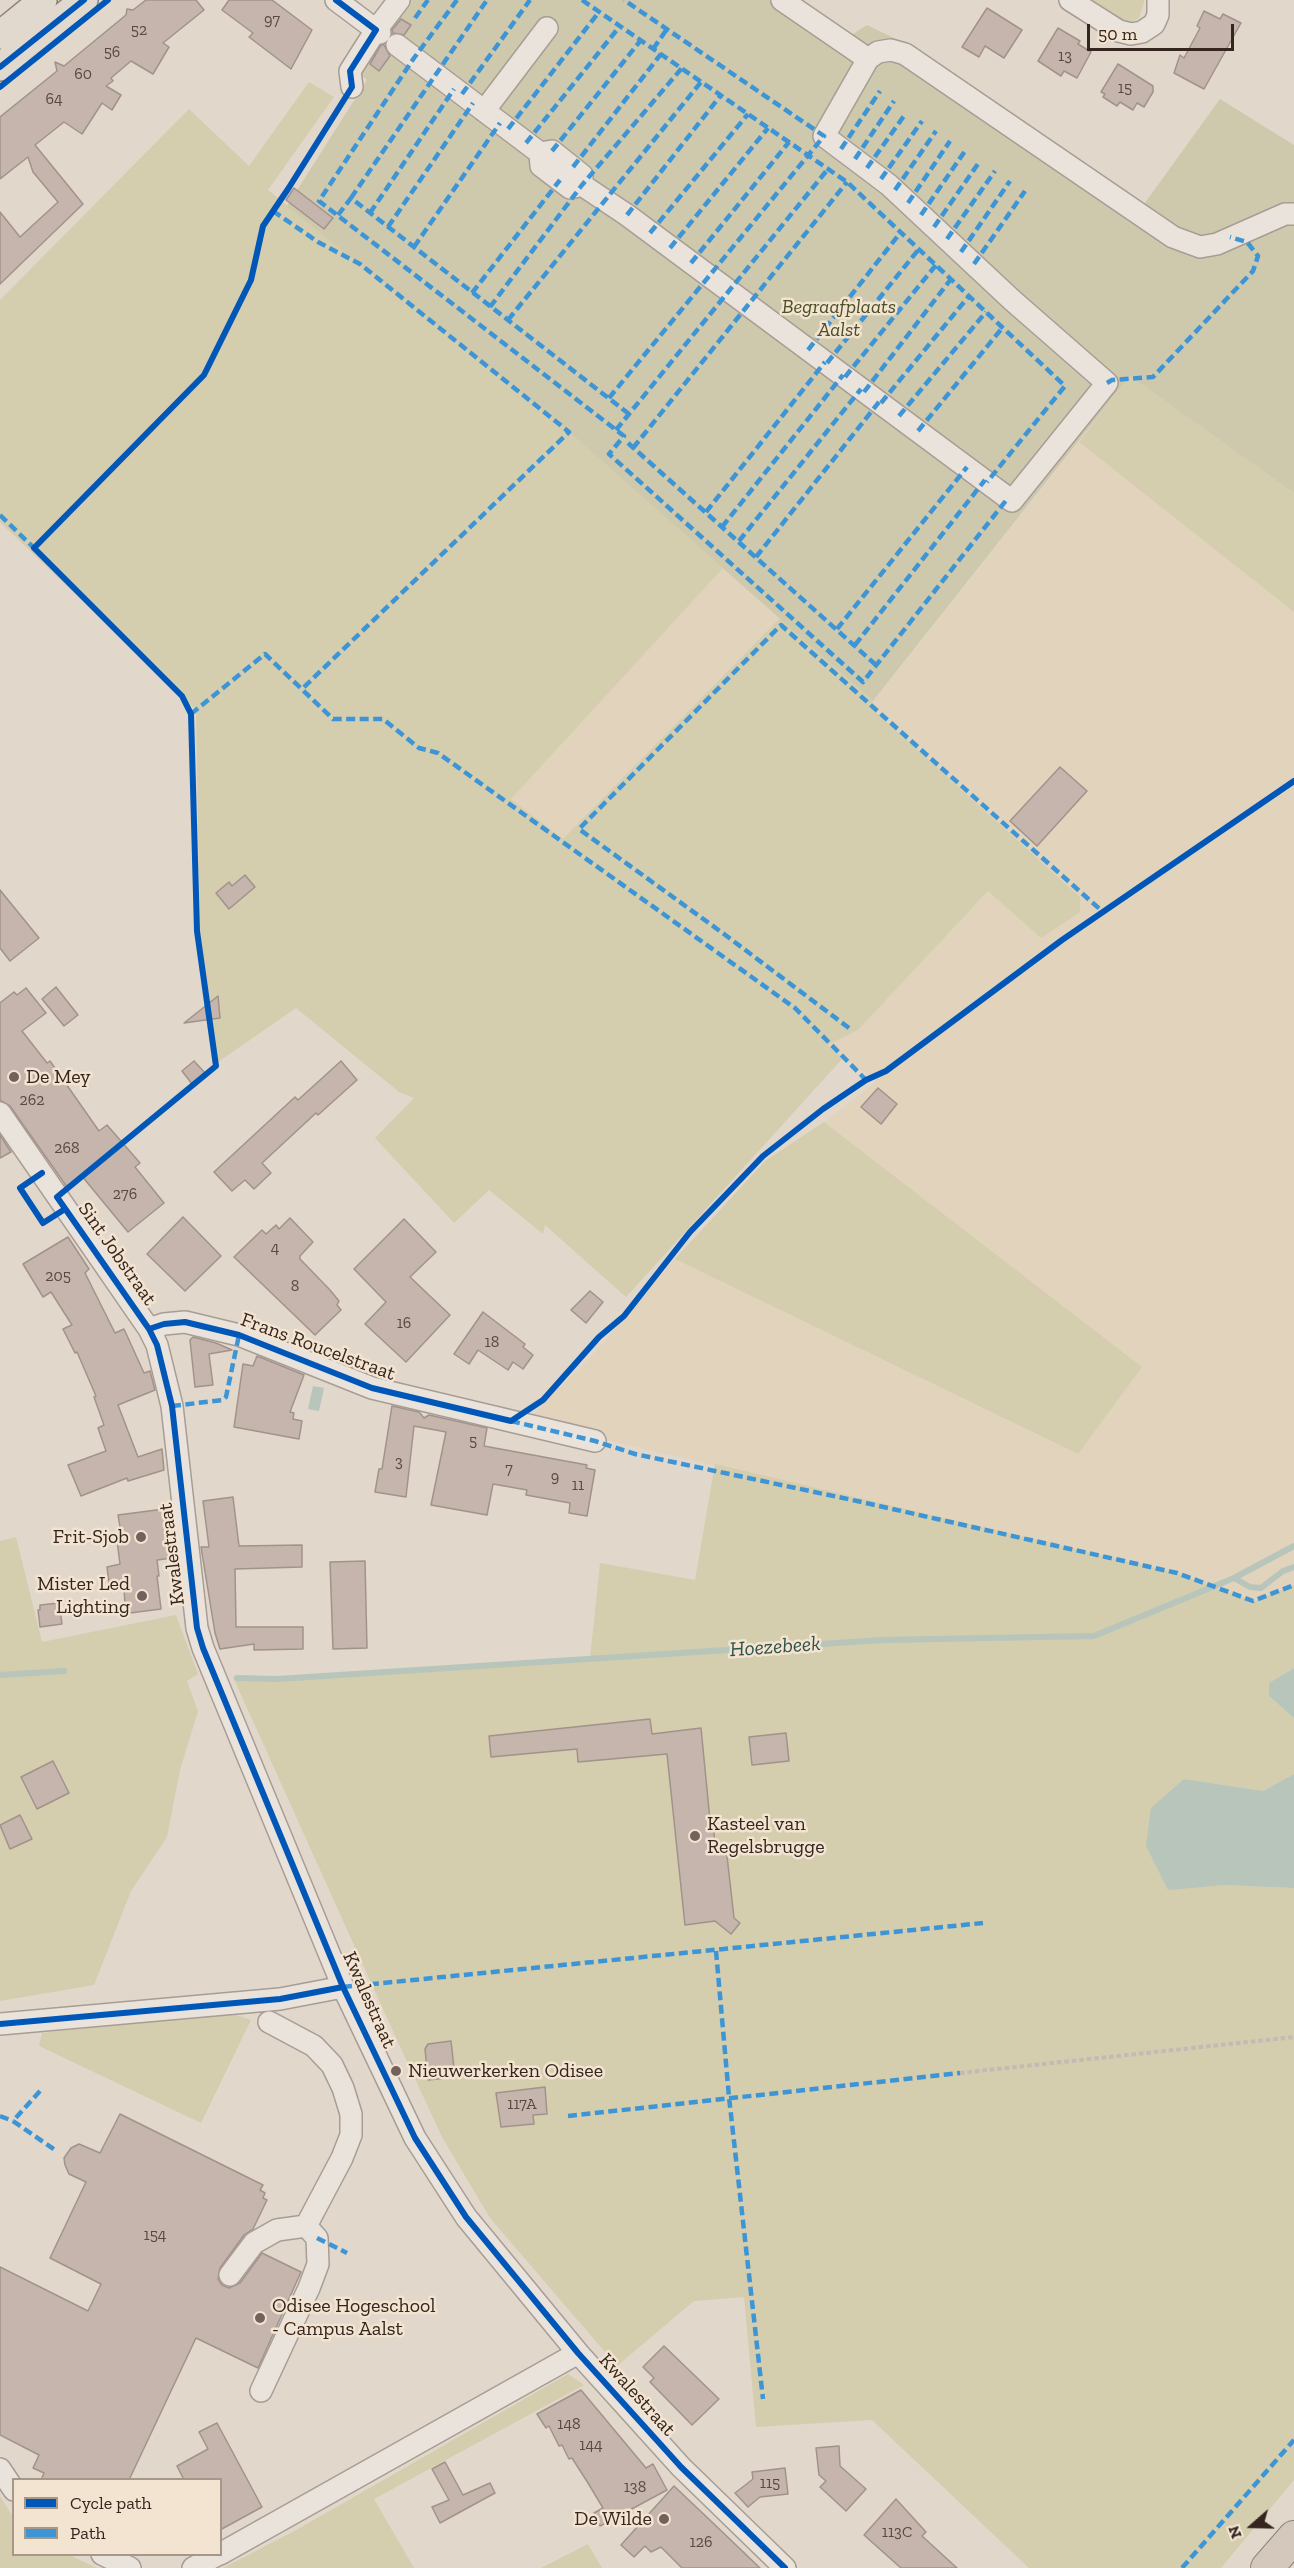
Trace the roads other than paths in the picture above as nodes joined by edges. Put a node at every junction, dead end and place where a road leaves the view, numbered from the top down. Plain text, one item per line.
1 (43, 0) edge
2 (84, 0) edge
3 (336, 0) edge
4 (399, 0) edge
5 (782, 0) edge
6 (1070, 0) edge
7 (1158, 0) edge
8 (547, 28) dead end
9 (0, 35) edge
10 (384, 36) junction
11 (868, 59) junction
12 (0, 67) edge
13 (352, 87) dead end
14 (484, 111) junction
15 (1294, 214) edge
16 (0, 1113) edge
17 (149, 1329) junction
18 (595, 1441) dead end
19 (344, 1987) junction
20 (269, 2022) dead end
21 (0, 2024) edge
22 (306, 2226) junction
23 (230, 2275) dead end
24 (578, 2353) junction
25 (261, 2391) dead end
26 (0, 2469) edge
27 (12, 2487) edge
28 (1294, 2537) edge
29 (222, 2553) edge
30 (106, 2556) edge
31 (216, 2556) edge
32 (130, 2568) edge
33 (193, 2568) edge
34 (785, 2568) edge
35 (1267, 2568) edge

1 - 9 main road
2 - 12 main road
3 - 10 street
4 - 10 street
5 - 11 street
6 - 7 street
8 - 14 street
10 - 13 street
10 - 14 street
11 - 14 street
11 - 15 street
16 - 17 street, Sint Jobstraat
17 - 18 street, Frans Roucelstraat
17 - 19 street, Kwalestraat
19 - 21 street
19 - 24 street, Kwalestraat
20 - 22 street
22 - 23 street
22 - 25 street
24 - 29 street
24 - 34 street, Kwalestraat
26 - 27 street
28 - 35 highway
30 - 32 street
31 - 33 street

